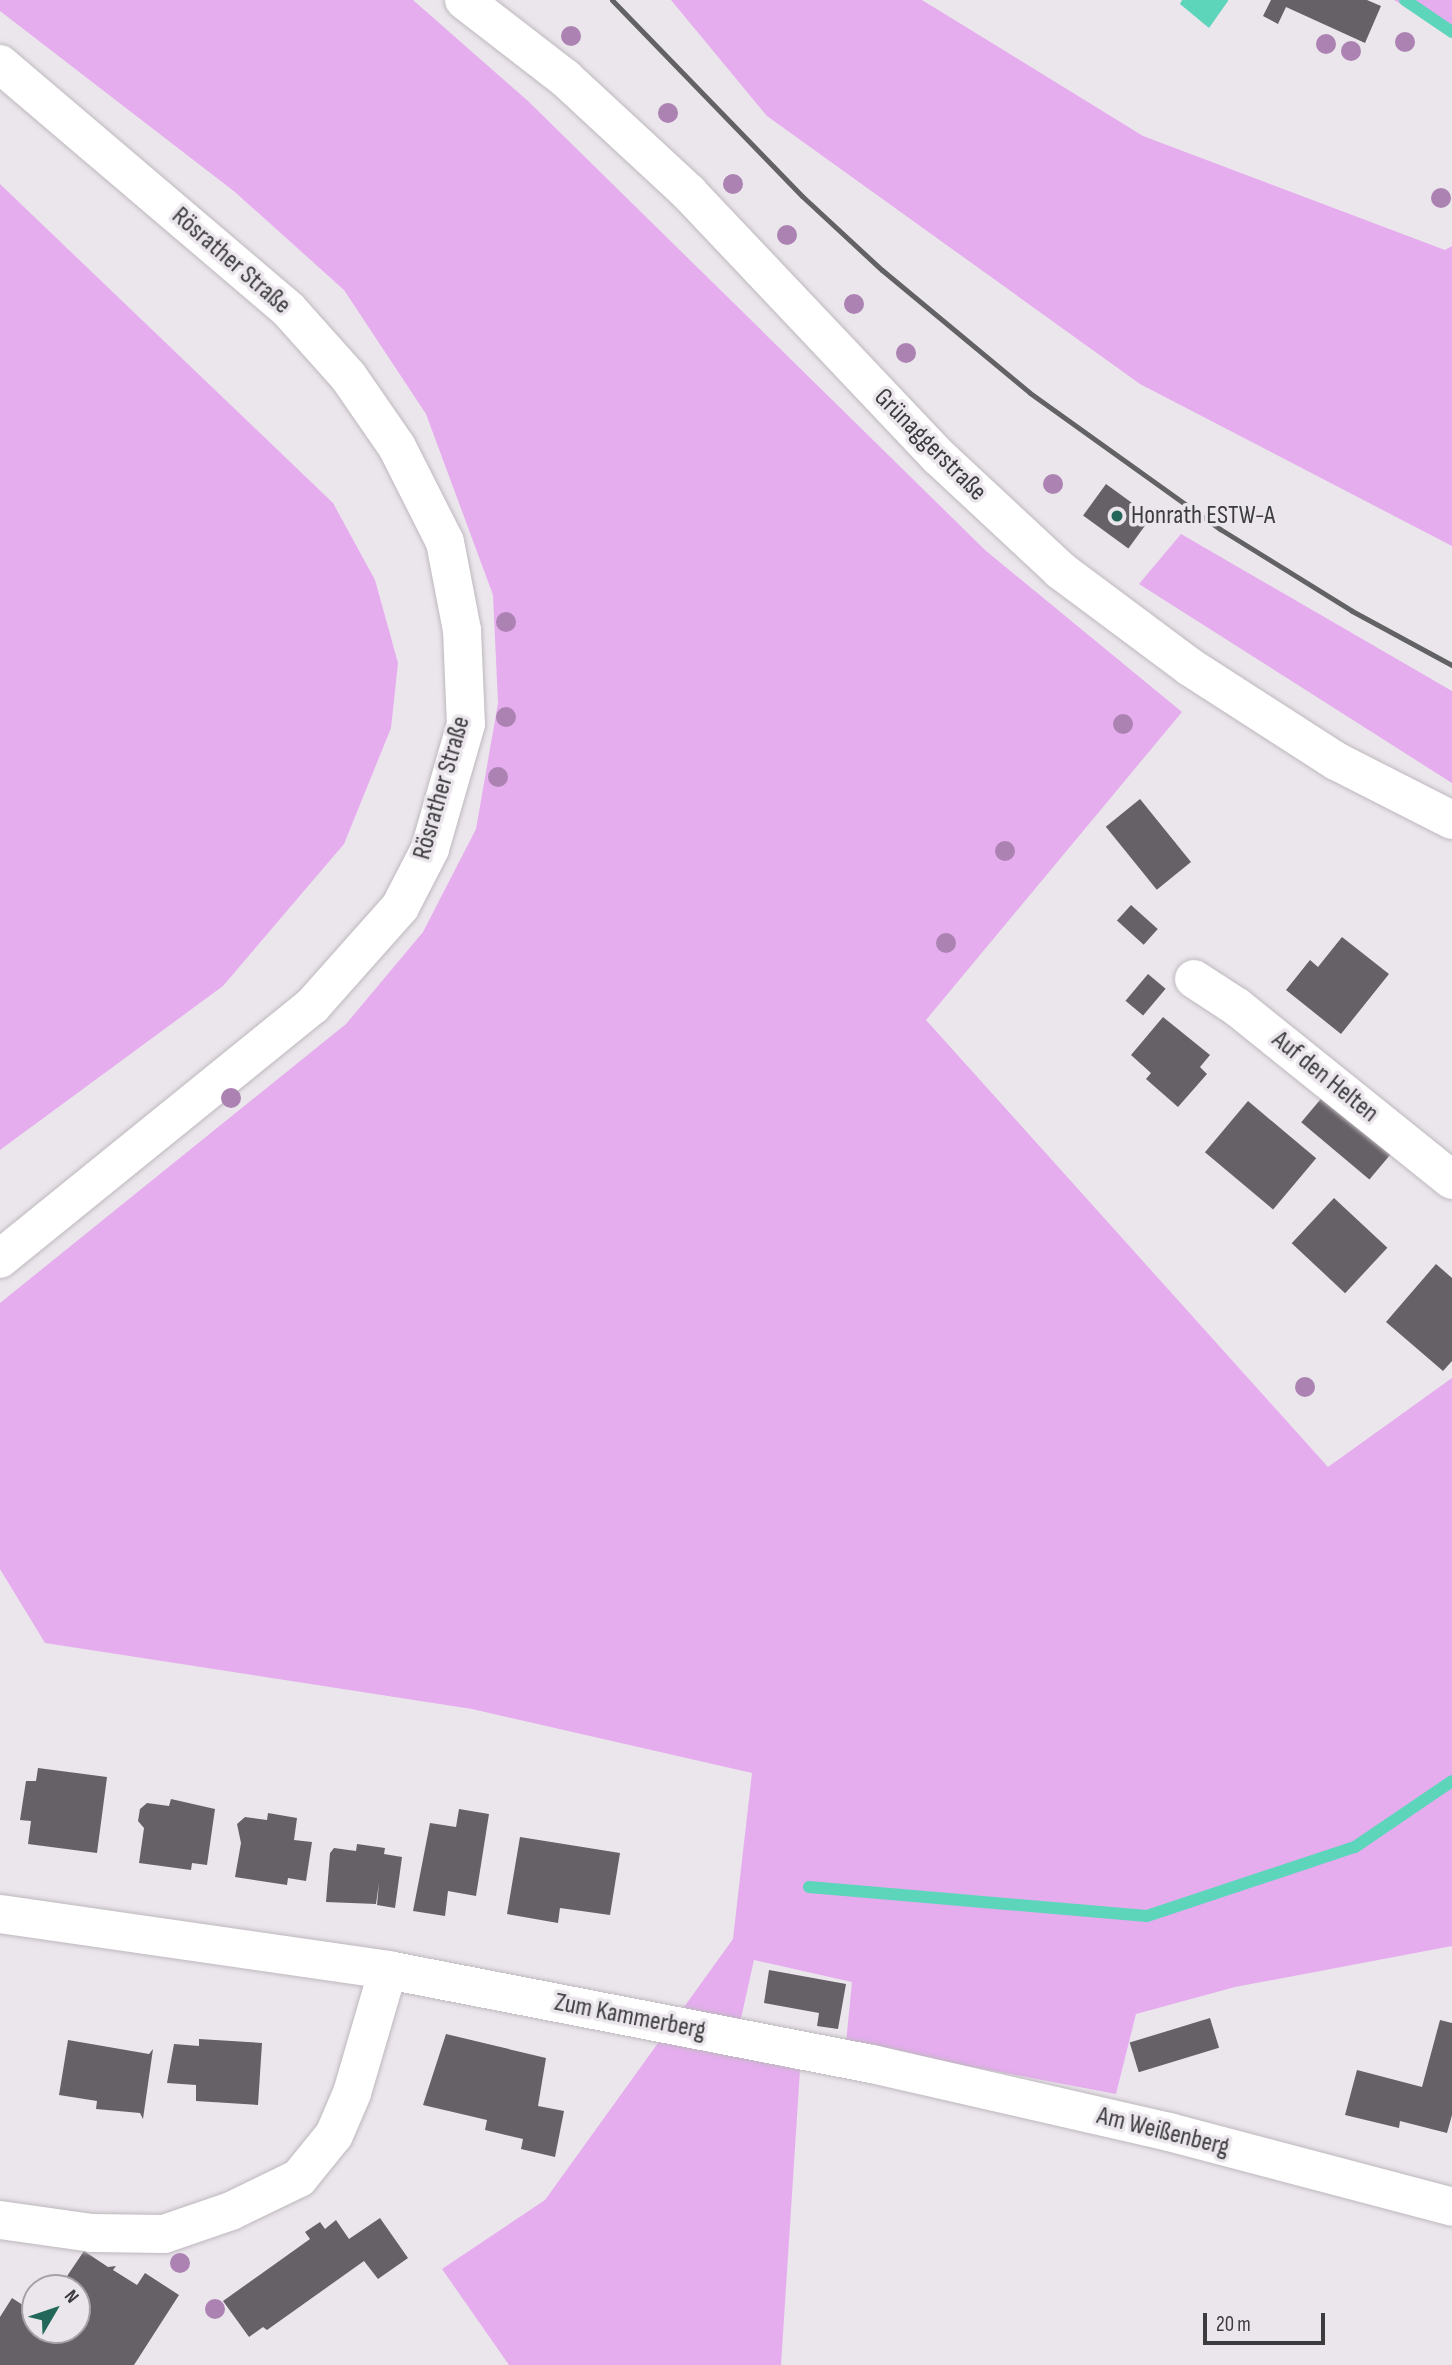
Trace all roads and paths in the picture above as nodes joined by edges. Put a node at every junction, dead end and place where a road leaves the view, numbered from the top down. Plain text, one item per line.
1 (464, 0) edge
2 (0, 64) edge
3 (1452, 820) edge
4 (1194, 979) dead end
5 (1452, 1180) edge
6 (0, 1258) edge
7 (0, 1913) edge
8 (388, 1970) junction
9 (872, 2063) joint
10 (1452, 2207) edge
11 (0, 2220) edge

1 - 3 street, Grünaggerstraße
2 - 6 street, Rösrather Straße
4 - 5 street, Auf den Helten
7 - 8 street, Zum Kammerberg
8 - 9 street, Zum Kammerberg
8 - 11 street
9 - 10 street, Am Weißenberg

